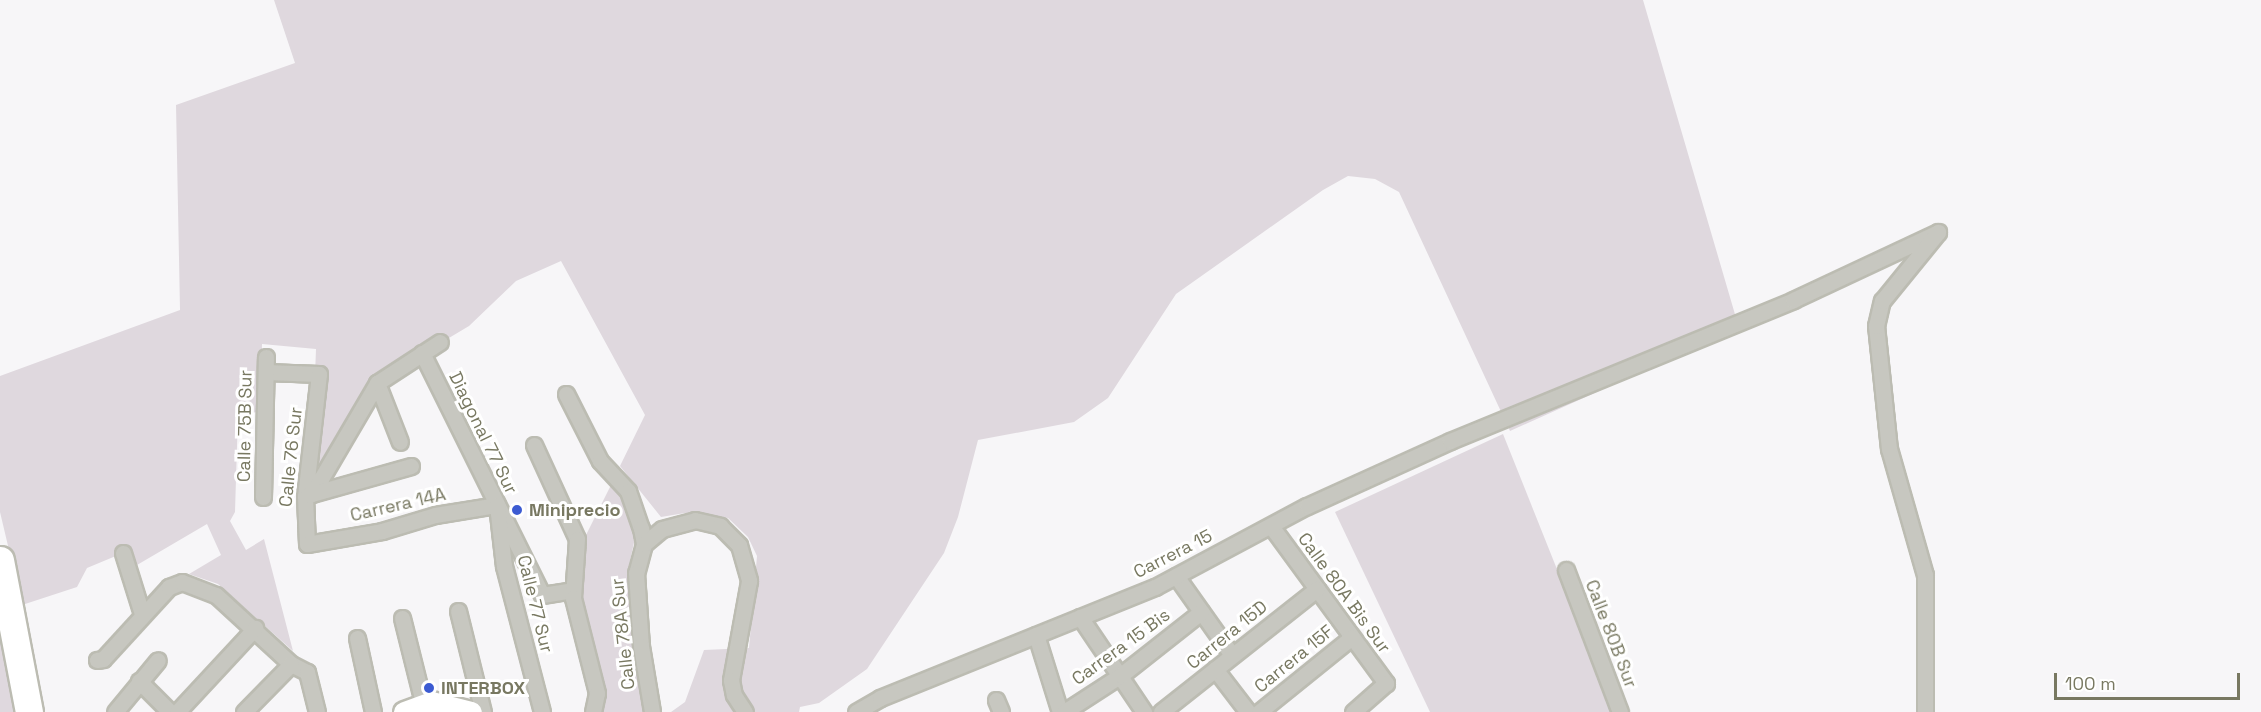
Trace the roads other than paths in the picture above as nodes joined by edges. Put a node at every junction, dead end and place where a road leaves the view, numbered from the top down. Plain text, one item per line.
1 (440, 342) dead end
2 (422, 353) junction
3 (319, 374) joint
4 (377, 383) junction
5 (566, 394) dead end
6 (400, 442) dead end
7 (534, 445) dead end
8 (411, 466) dead end
9 (308, 495) junction
10 (263, 496) dead end
11 (497, 505) junction
12 (1270, 526) junction
13 (307, 544) joint
14 (644, 544) junction
15 (123, 553) dead end
16 (0, 560) edge
17 (1566, 570) dead end
18 (1176, 576) junction
19 (1317, 589) junction
20 (573, 590) junction
21 (458, 611) dead end
22 (1202, 612) junction
23 (142, 614) junction
24 (1080, 617) junction
25 (402, 618) dead end
26 (255, 628) junction
27 (1036, 635) junction
28 (357, 638) dead end
29 (1353, 638) junction
30 (1232, 655) junction
31 (98, 660) dead end
32 (158, 660) dead end
33 (291, 664) junction
34 (1215, 669) junction
35 (1121, 675) junction
36 (139, 681) junction
37 (423, 702) junction
38 (249, 710) edge
39 (461, 710) edge
40 (29, 712) edge
41 (115, 712) edge
42 (170, 712) edge
43 (177, 712) edge
44 (317, 712) edge
45 (373, 712) edge
46 (404, 712) edge
47 (483, 712) edge
48 (542, 712) edge
49 (593, 712) edge
50 (652, 712) edge
51 (745, 712) edge
52 (856, 712) edge
53 (1061, 712) edge
54 (1144, 712) edge
55 (1161, 712) edge
56 (1248, 712) edge
57 (1259, 712) edge
58 (1353, 712) edge
59 (1620, 712) edge
60 (1925, 712) edge

1 - 2 street
2 - 4 street
2 - 11 street, Diagonal 77 Sur
3 - 9 street, Calle 76 Sur
3 - 10 street, Calle 75B Sur
4 - 6 street
4 - 9 street
5 - 14 street
7 - 20 street
8 - 9 street
9 - 13 street, Calle 76 Sur
11 - 13 street, Carrera 14A
11 - 20 street, Diagonal 77 Sur
11 - 48 street, Calle 77 Sur
12 - 18 street, Carrera 15
12 - 19 street, Calle 80A Bis Sur
12 - 60 street, Carrera 15
14 - 50 street, Calle 78A Sur
14 - 51 street
15 - 23 street
16 - 40 highway
17 - 59 street, Calle 80B Sur
18 - 22 street
18 - 24 street, Carrera 15
19 - 29 street, Calle 80A Bis Sur
19 - 30 street, Carrera 15D
20 - 49 street
21 - 47 street
22 - 30 street
22 - 35 street, Carrera 15 Bis
23 - 26 street
23 - 31 street
24 - 27 street, Carrera 15
24 - 35 street
25 - 37 street
26 - 33 street
26 - 43 street
27 - 52 street, Carrera 15
27 - 53 street
28 - 45 street
29 - 57 street, Carrera 15F
29 - 58 street, Calle 80A Bis Sur
30 - 34 street, Carrera 15D
32 - 36 street
33 - 38 street
33 - 44 street
34 - 55 street, Carrera 15D
34 - 56 street
35 - 53 street, Carrera 15 Bis
35 - 54 street
36 - 41 street
36 - 42 street
37 - 39 street
37 - 46 street

